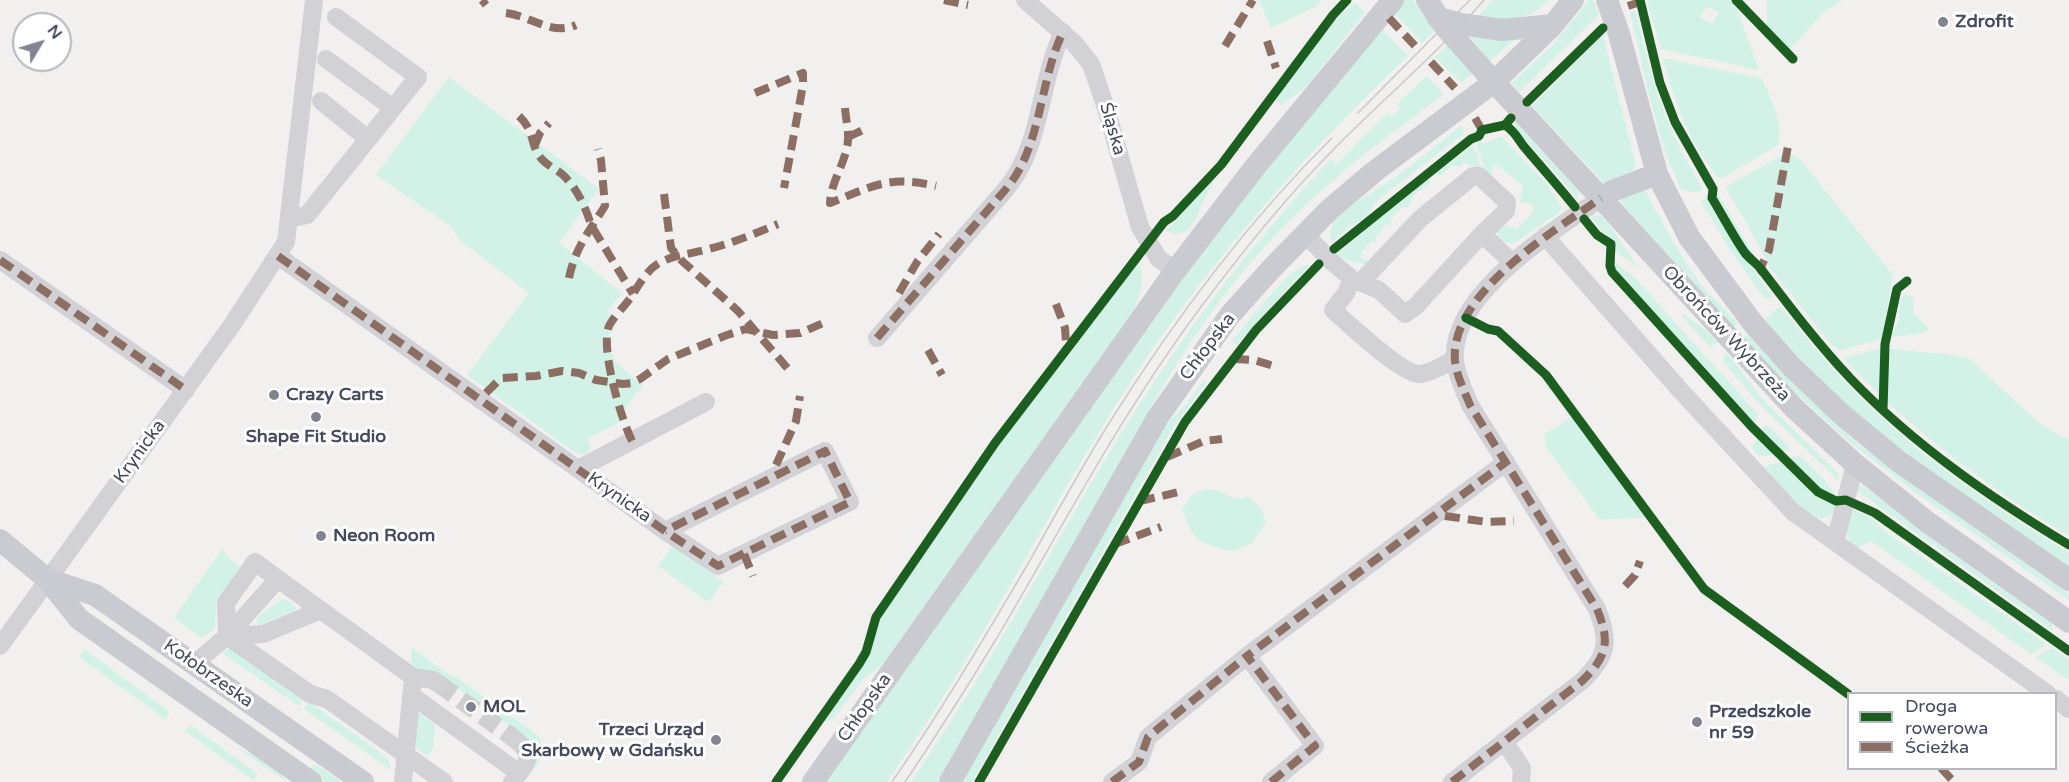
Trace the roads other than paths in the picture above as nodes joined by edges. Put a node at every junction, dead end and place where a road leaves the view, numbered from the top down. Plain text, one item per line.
1 (314, 0) edge
2 (1025, 0) edge
3 (1393, 0) edge
4 (1573, 0) edge
5 (1607, 0) edge
6 (1432, 9) edge
7 (336, 17) dead end
8 (1553, 25) junction
9 (1063, 32) junction
10 (326, 59) dead end
11 (1494, 82) junction
12 (321, 101) dead end
13 (393, 108) junction
14 (368, 139) junction
15 (1657, 174) junction
16 (1601, 198) junction
17 (290, 219) junction
18 (1305, 234) junction
19 (1482, 234) junction
20 (1545, 236) junction
21 (278, 256) junction
22 (0, 260) edge
23 (1512, 262) junction
24 (1175, 271) junction
25 (1356, 280) junction
26 (877, 338) dead end
27 (1455, 359) junction
28 (186, 390) junction
29 (706, 402) dead end
30 (1506, 462) junction
31 (1855, 464) junction
32 (578, 469) junction
33 (665, 531) junction
34 (0, 540) edge
35 (1835, 542) junction
36 (47, 579) junction
37 (278, 579) junction
38 (2069, 580) edge
39 (321, 610) junction
40 (2069, 622) edge
41 (227, 636) junction
42 (0, 646) edge
43 (1247, 656) junction
44 (194, 664) junction
45 (413, 677) junction
46 (439, 684) tunnel mouth
47 (2047, 692) edge
48 (411, 695) junction
49 (512, 737) tunnel mouth
50 (1504, 741) junction
51 (406, 754) junction
52 (515, 777) edge
53 (310, 782) edge
54 (363, 782) edge
55 (403, 782) edge
56 (444, 782) edge
57 (813, 782) edge
58 (950, 782) edge
59 (1112, 782) edge
60 (1270, 782) edge
61 (1452, 782) edge
62 (1521, 782) edge

1 - 17 street, Krynicka
2 - 9 street, Śląska
3 - 24 main road, Chłopska
4 - 8 main road, Chłopska
5 - 15 main road, Obrońców Wybrzeża
6 - 8 main road
6 - 11 main road, Obrońców Wybrzeża
7 - 13 street
8 - 11 main road, Chłopska
9 - 24 street, Śląska
9 - 26 street
10 - 13 street
11 - 16 main road, Obrońców Wybrzeża
11 - 18 main road, Chłopska
12 - 14 street
13 - 14 street
14 - 17 street
15 - 16 main road
15 - 38 main road, Obrońców Wybrzeża
16 - 20 street
16 - 31 main road, Obrońców Wybrzeża
17 - 21 street, Krynicka
18 - 25 street
18 - 58 main road, Chłopska
19 - 23 street
19 - 25 street
19 - 25 street
20 - 23 street
20 - 35 street
21 - 28 street, Krynicka
21 - 32 street, Krynicka
22 - 28 street
23 - 27 street
24 - 57 main road, Chłopska
25 - 27 street
27 - 30 street
28 - 36 street, Krynicka
29 - 32 street
30 - 43 street
30 - 50 street
31 - 35 street
31 - 40 main road, Obrońców Wybrzeża
32 - 33 street, Krynicka
33 - 33 street, Krynicka
34 - 36 main road, Kołobrzeska
35 - 47 street
36 - 42 street, Krynicka
36 - 44 main road, Kołobrzeska
36 - 53 main road, Kołobrzeska
37 - 39 street
37 - 41 street
37 - 41 street
39 - 41 street
39 - 45 street
41 - 44 street
41 - 51 street
43 - 59 street
43 - 60 street
44 - 54 main road, Kołobrzeska
45 - 46 street
45 - 48 street
48 - 51 street
48 - 52 street
49 - 52 street
50 - 61 street
50 - 62 street
51 - 55 street
51 - 56 street

